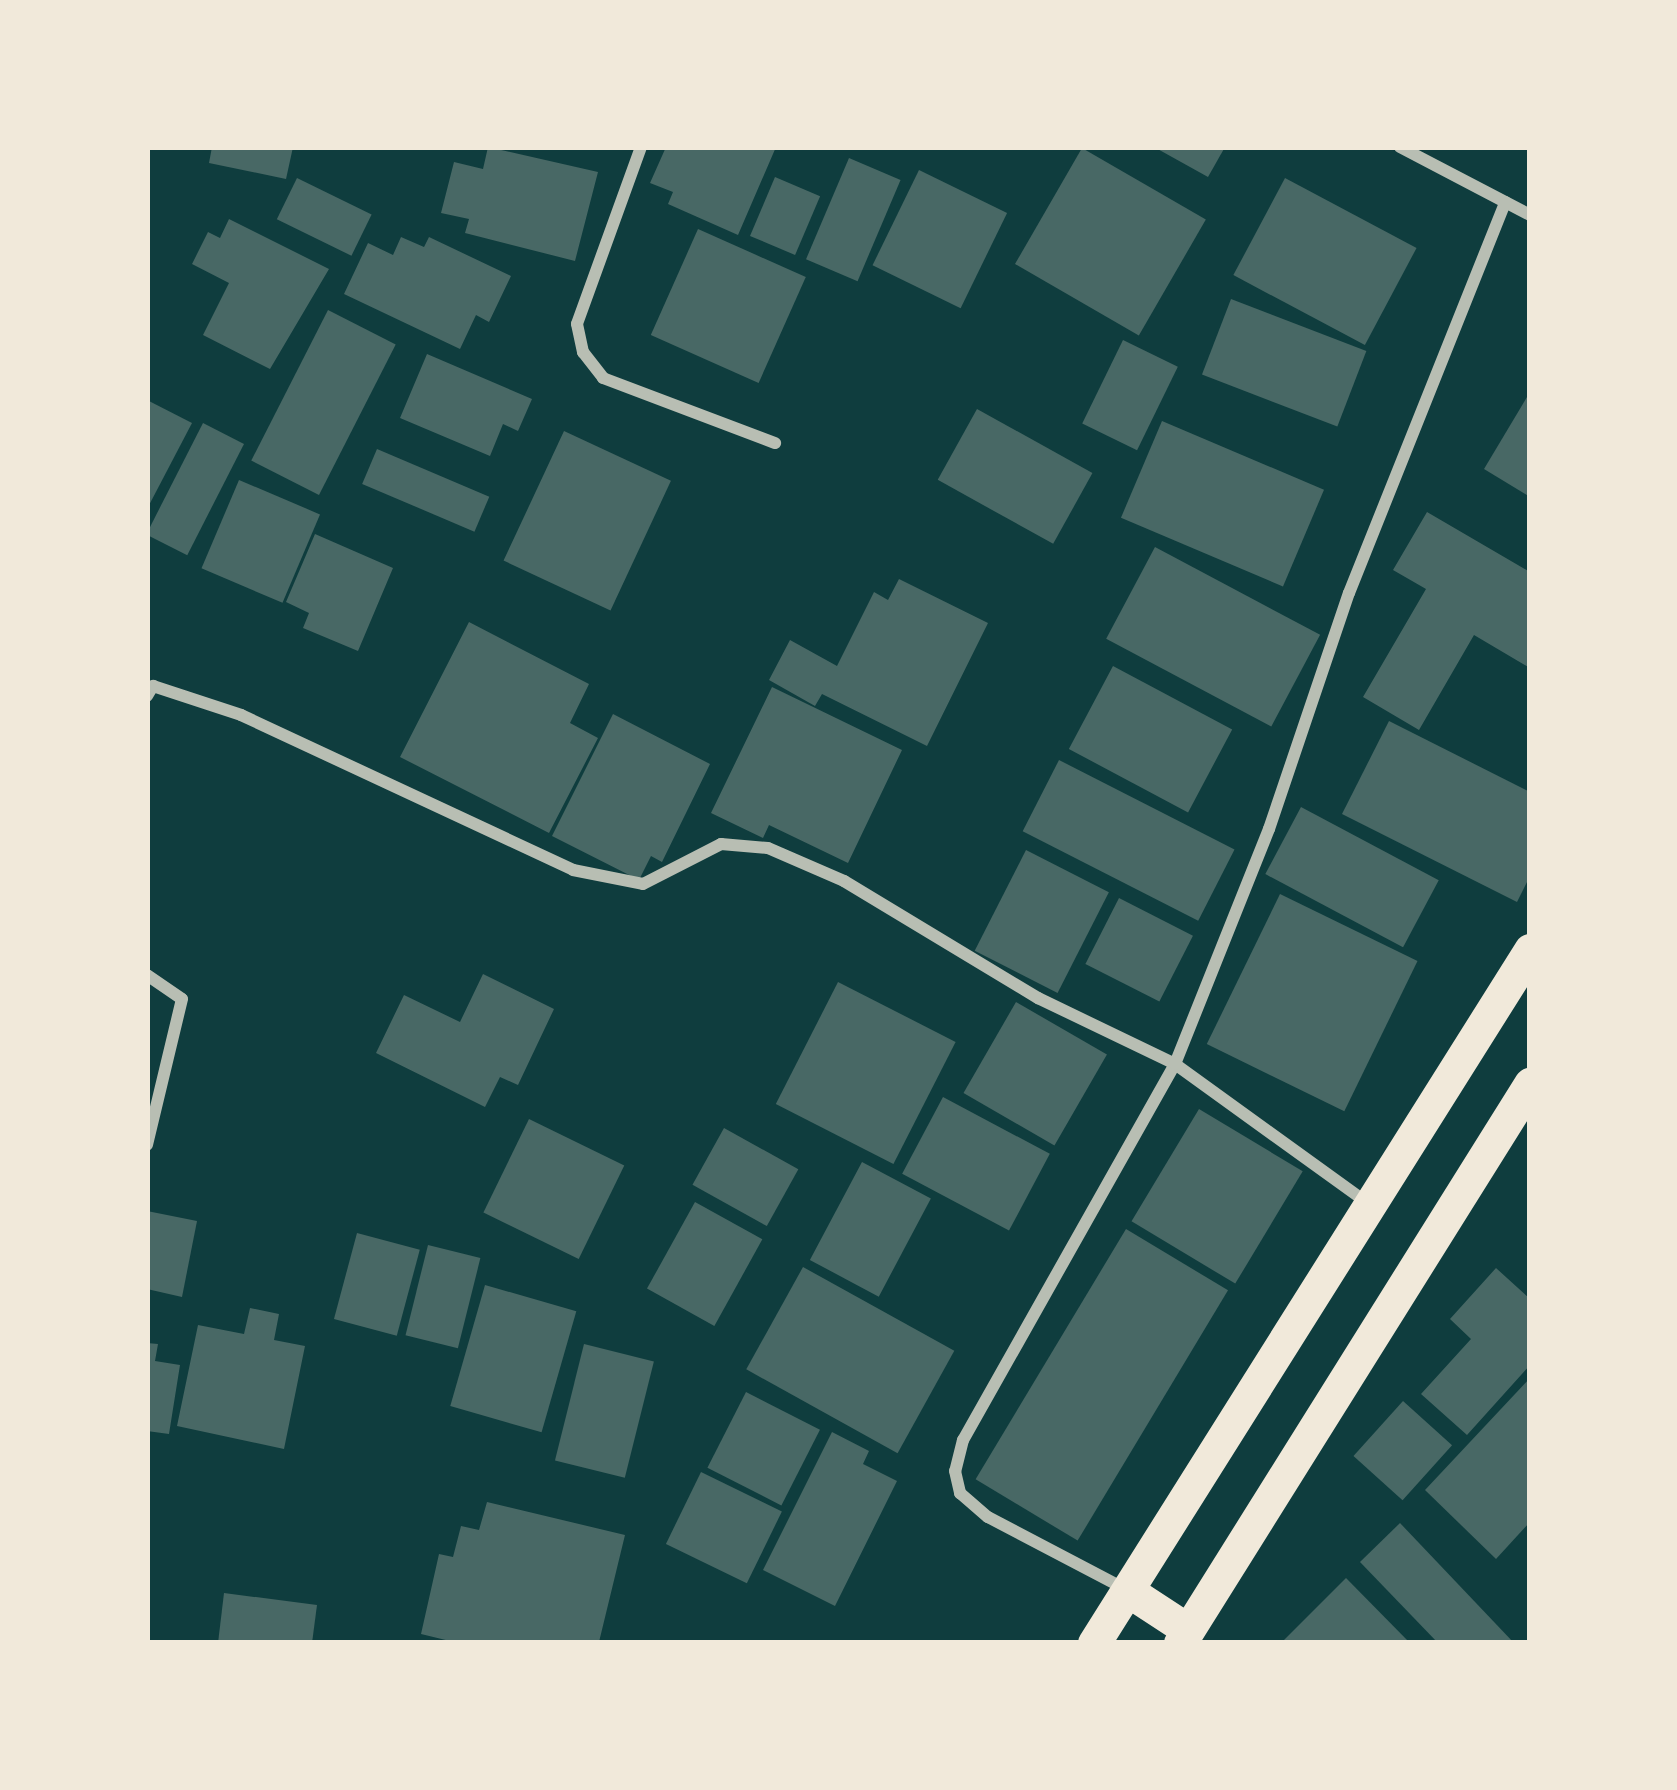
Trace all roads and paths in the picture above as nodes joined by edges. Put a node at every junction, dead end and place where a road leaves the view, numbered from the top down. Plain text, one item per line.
1 (641, 147) edge
2 (1400, 147) edge
3 (1505, 202) junction
4 (1530, 215) edge
5 (775, 443) dead end
6 (149, 688) edge
7 (1530, 950) edge
8 (147, 975) edge
9 (1174, 1064) junction
10 (1524, 1107) edge
11 (147, 1145) edge
12 (1371, 1206) junction
13 (1130, 1592) junction
14 (1184, 1637) edge
15 (1094, 1643) edge

1 - 5 street
2 - 3 street
3 - 4 street
3 - 9 street
6 - 9 street
7 - 12 highway
8 - 11 street
9 - 12 street
9 - 13 street
10 - 14 highway
12 - 13 highway
13 - 14 highway
13 - 15 highway

